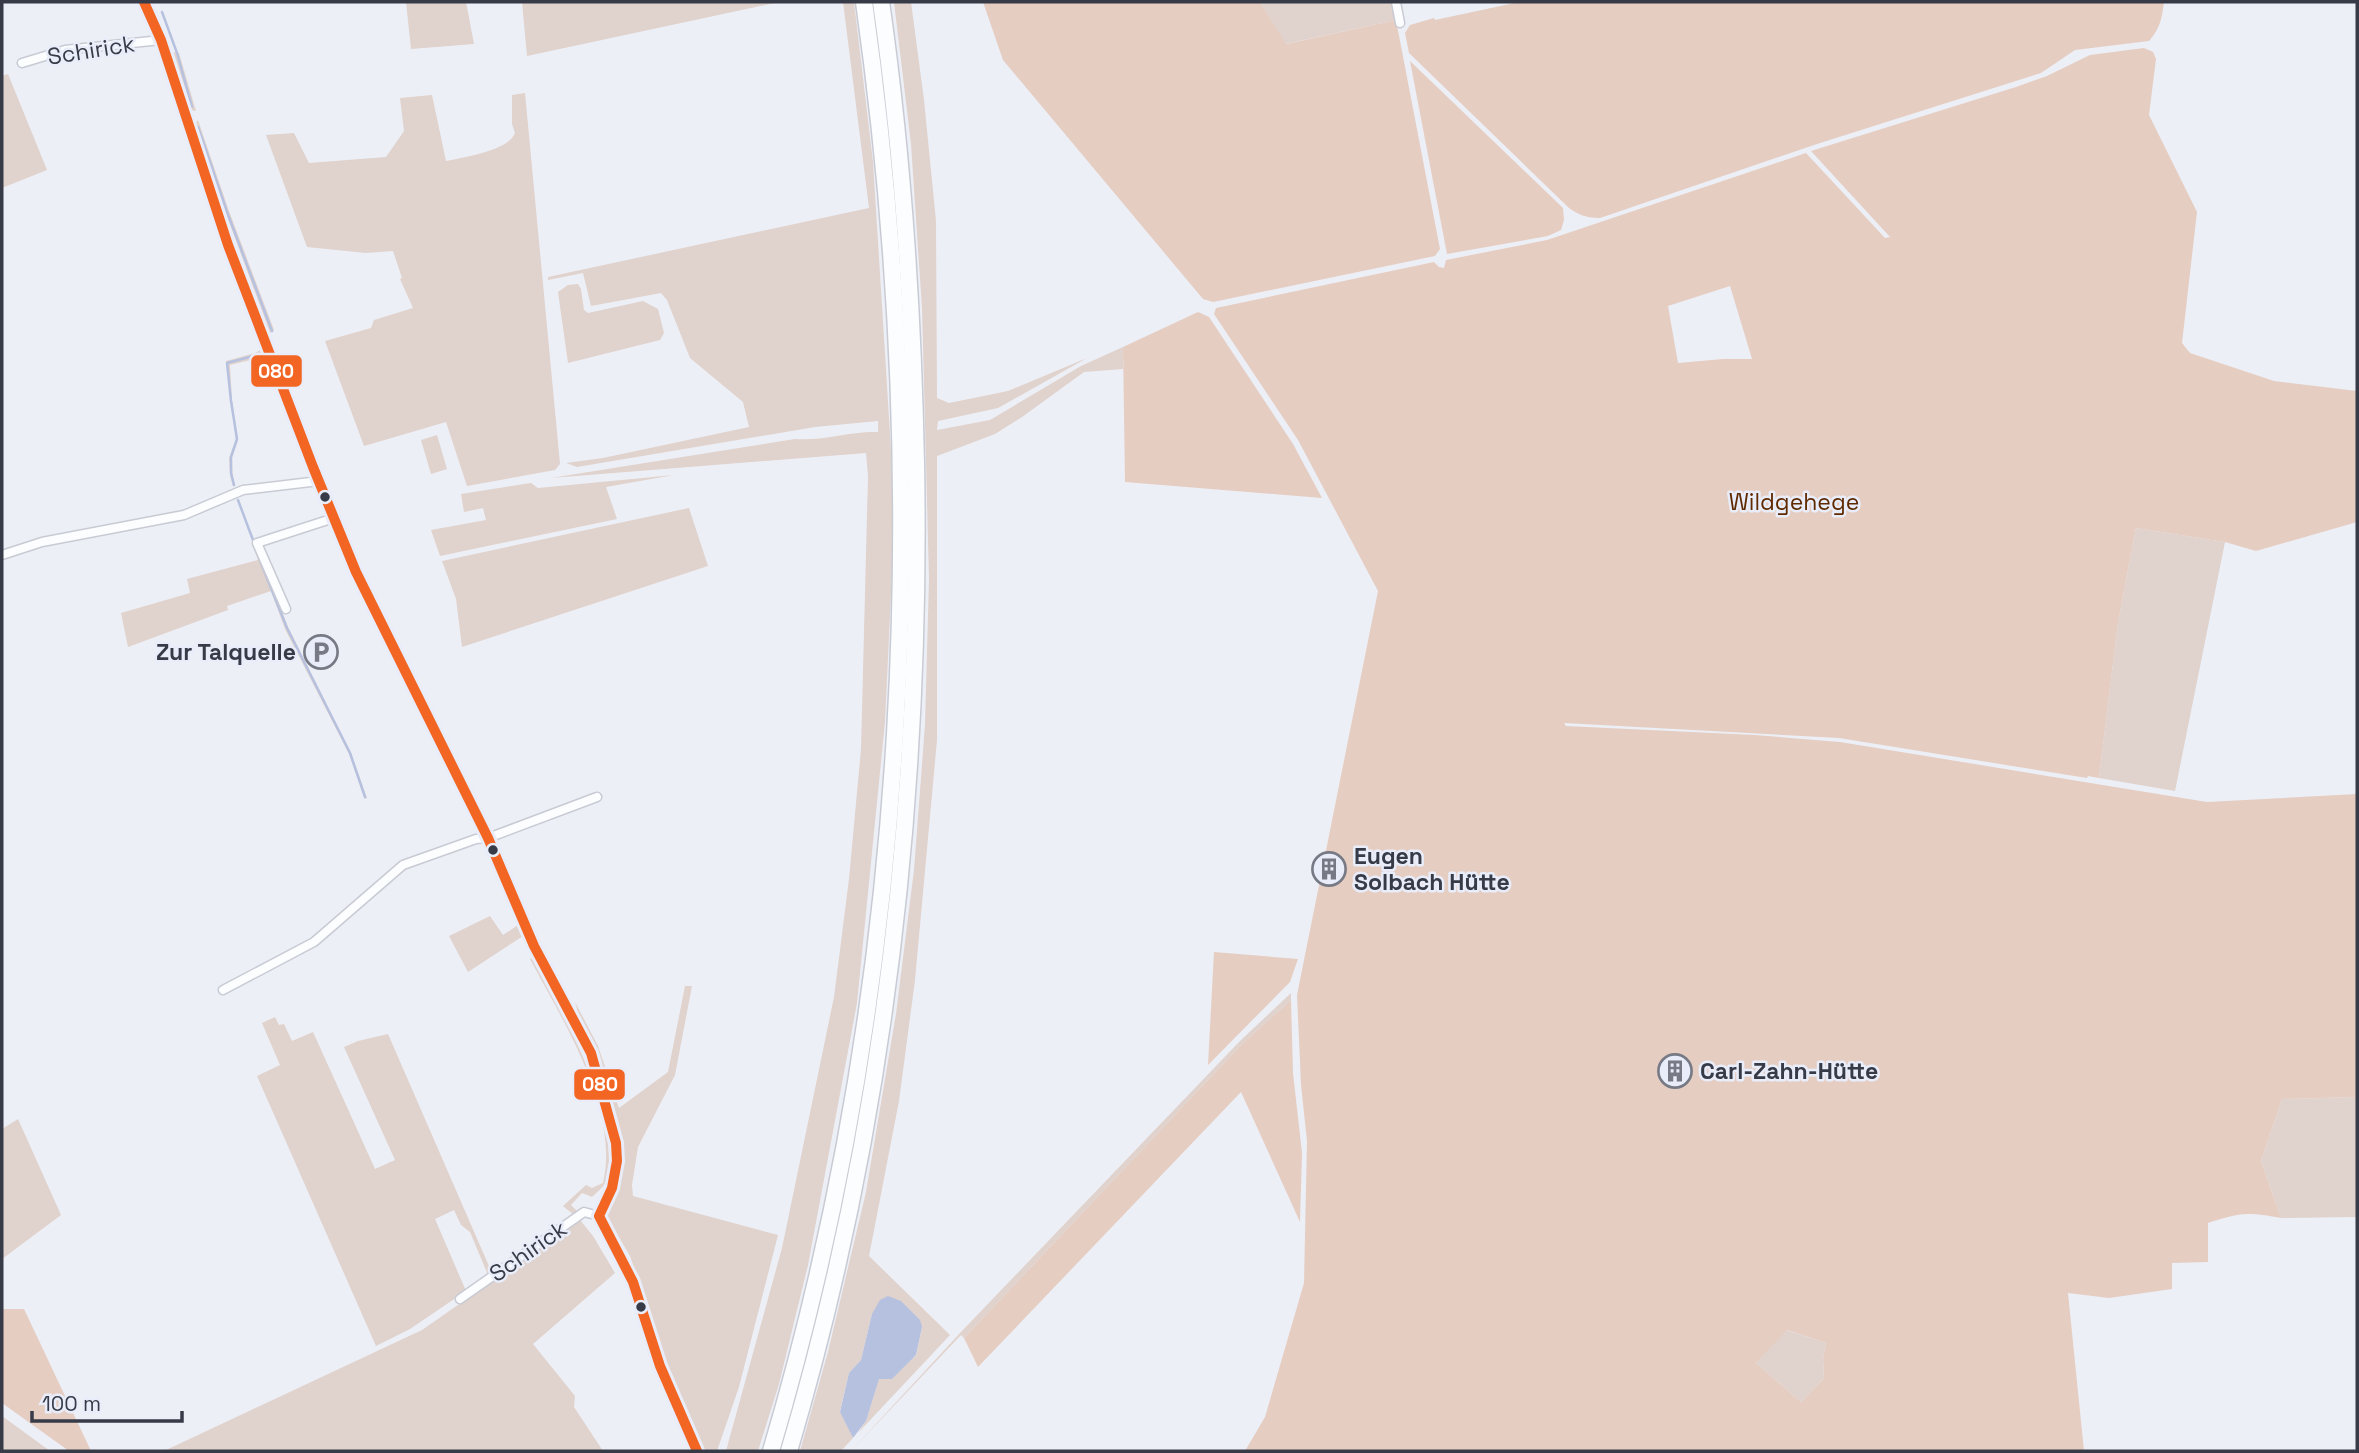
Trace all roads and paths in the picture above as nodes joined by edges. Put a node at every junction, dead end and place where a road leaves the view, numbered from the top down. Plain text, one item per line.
1 (145, 2) edge
2 (864, 2) edge
3 (881, 2) edge
4 (1396, 2) edge
5 (1400, 23) dead end
6 (161, 40) junction
7 (22, 64) dead end
8 (319, 481) junction
9 (334, 518) junction
10 (2, 555) edge
11 (286, 609) dead end
12 (597, 797) dead end
13 (488, 838) junction
14 (223, 990) dead end
15 (599, 1216) junction
16 (460, 1298) dead end
17 (697, 1451) edge
18 (771, 1451) edge
19 (789, 1451) edge

1 - 6 street, Schirick
2 - 18 highway
3 - 19 highway
4 - 5 street
6 - 7 street, Schirick
6 - 8 street, Schirick
8 - 9 street, Schirick
8 - 10 street
9 - 11 street
9 - 13 street, Schirick
12 - 13 street
13 - 14 street
13 - 15 street, Schirick
15 - 16 street, Schirick
15 - 17 street, Schirick

